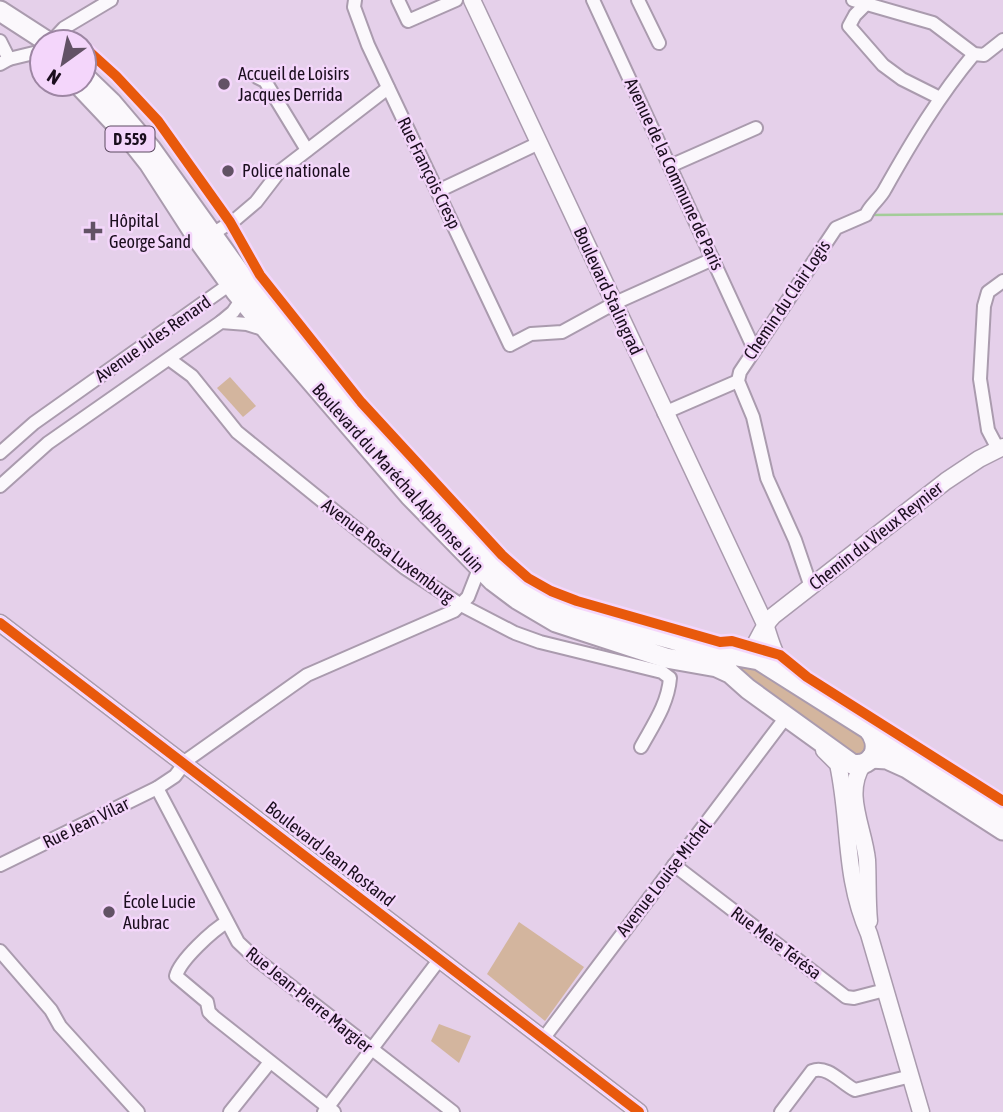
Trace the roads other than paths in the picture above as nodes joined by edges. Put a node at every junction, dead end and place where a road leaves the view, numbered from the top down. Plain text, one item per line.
1 (111, 0) edge
2 (355, 0) edge
3 (398, 0) edge
4 (456, 0) edge
5 (472, 0) edge
6 (593, 0) edge
7 (639, 0) edge
8 (860, 2) edge
9 (0, 11) edge
10 (0, 25) edge
11 (64, 28) edge
12 (28, 29) edge
13 (1003, 40) edge
14 (0, 41) edge
15 (28, 42) edge
16 (659, 43) dead end
17 (974, 54) junction
18 (28, 55) edge
19 (4, 61) edge
20 (257, 77) dead end
21 (388, 88) junction
22 (98, 91) edge
23 (91, 98) edge
24 (940, 98) junction
25 (756, 128) dead end
26 (539, 144) junction
27 (307, 150) junction
28 (670, 166) junction
29 (439, 191) junction
30 (206, 238) junction
31 (713, 259) junction
32 (1003, 281) edge
33 (239, 287) junction
34 (615, 303) junction
35 (221, 322) junction
36 (268, 331) junction
37 (183, 349) junction
38 (754, 349) junction
39 (169, 359) junction
40 (192, 376) junction
41 (738, 381) junction
42 (77, 394) junction
43 (90, 412) junction
44 (664, 413) junction
45 (1001, 451) edge
46 (0, 453) edge
47 (0, 486) edge
48 (486, 575) junction
49 (744, 582) junction
50 (811, 587) junction
51 (464, 601) junction
52 (0, 623) edge
53 (765, 624) junction
54 (758, 640) junction
55 (746, 658) junction
56 (737, 678) junction
57 (815, 694) junction
58 (786, 717) junction
59 (808, 732) junction
60 (873, 734) junction
61 (640, 747) dead end
62 (867, 761) junction
63 (186, 762) junction
64 (157, 788) junction
65 (1003, 811) edge
66 (1003, 830) edge
67 (0, 865) edge
68 (674, 865) junction
69 (226, 922) junction
70 (869, 934) junction
71 (0, 951) edge
72 (439, 960) junction
73 (0, 964) edge
74 (885, 990) junction
75 (60, 1026) junction
76 (543, 1039) junction
77 (372, 1050) junction
78 (270, 1062) junction
79 (911, 1076) junction
80 (329, 1110) edge
81 (138, 1112) edge
82 (230, 1112) edge
83 (453, 1112) edge
84 (639, 1112) edge
85 (781, 1112) edge
86 (921, 1112) edge

1 - 11 street
2 - 21 street, Rue François Cresp
3 - 4 street
5 - 26 street, Boulevard Stalingrad
6 - 28 street, Avenue de la Commune de Paris
7 - 16 street
8 - 17 street
8 - 24 street
9 - 12 main road
10 - 15 main road
13 - 17 street
14 - 19 street
17 - 24 street, Chemin du Clair Logis
18 - 19 street
20 - 27 street
21 - 27 street
21 - 29 street, Rue François Cresp
22 - 30 main road, Boulevard du Maréchal Alphonse Juin / D 559
23 - 30 main road, Boulevard du Maréchal Alphonse Juin / D 559
24 - 38 street, Chemin du Clair Logis
25 - 28 street
26 - 29 street
26 - 34 street, Boulevard Stalingrad
27 - 30 street
28 - 31 street, Avenue de la Commune de Paris
29 - 34 street, Rue François Cresp
30 - 33 main road, Boulevard du Maréchal Alphonse Juin / D 559
31 - 34 street
31 - 38 street, Avenue de la Commune de Paris
32 - 45 street
33 - 35 street, Avenue Jules Renard
33 - 36 main road, Boulevard du Maréchal Alphonse Juin / D 559
33 - 42 street, Avenue Jules Renard
33 - 55 main road, Boulevard du Maréchal Alphonse Juin
34 - 44 street, Boulevard Stalingrad
35 - 36 street, Avenue Jules Renard
35 - 37 street, Avenue Jules Renard
36 - 48 main road, Boulevard du Maréchal Alphonse Juin / D 559
37 - 39 street, Avenue Jules Renard
37 - 40 street, Avenue Rosa Luxemburg
38 - 41 street, Chemin du Clair Logis
39 - 40 street, Avenue Rosa Luxemburg
39 - 43 street, Avenue Jules Renard
40 - 51 street, Avenue Rosa Luxemburg
41 - 44 street
41 - 50 street, Chemin du Clair Logis
42 - 43 street, Avenue Jules Renard
42 - 46 street, Avenue Jules Renard
43 - 47 street, Avenue Jules Renard
44 - 49 street, Boulevard Stalingrad
45 - 50 street, Chemin du Vieux Reynier
48 - 51 street
48 - 56 main road, Boulevard du Maréchal Alphonse Juin / D 559
49 - 53 street, Boulevard Stalingrad
49 - 54 street, Boulevard Stalingrad
50 - 53 street, Chemin du Vieux Reynier
51 - 61 street, Avenue Rosa Luxemburg
51 - 63 street, Rue Jean Vilar
52 - 63 street, Boulevard Jean Rostand
53 - 54 street, Chemin du Vieux Reynier
53 - 57 street, Boulevard Stalingrad
54 - 55 street
55 - 56 main road
55 - 57 main road, Boulevard du Maréchal Alphonse Juin
56 - 58 main road, Boulevard du Maréchal Alphonse Juin
57 - 60 main road, Boulevard du Maréchal Alphonse Juin
58 - 59 main road, Boulevard du Maréchal Alphonse Juin
58 - 68 street, Avenue Louise Michel
59 - 62 main road, Boulevard du Maréchal Alphonse Juin
59 - 70 street
60 - 62 main road
60 - 65 main road, Boulevard du Maréchal Alphonse Juin
62 - 66 main road, Boulevard du Maréchal Alphonse Juin
62 - 70 street
63 - 64 street, Rue Jean Vilar
63 - 72 street, Boulevard Jean Rostand
64 - 67 street, Rue Jean Vilar
64 - 69 street, Rue Jean-Pierre Margier
68 - 74 street, Rue Mère Térésa
68 - 76 street, Avenue Louise Michel
69 - 77 street, Rue Jean-Pierre Margier
69 - 78 street
70 - 74 street
71 - 75 street
72 - 76 street, Boulevard Jean Rostand
72 - 77 street
73 - 75 street
74 - 79 street
75 - 81 street
76 - 84 street, Boulevard Jean Rostand
77 - 80 street
77 - 83 street, Rue Jean-Pierre Margier
78 - 80 street
78 - 82 street
79 - 85 street
79 - 86 street

